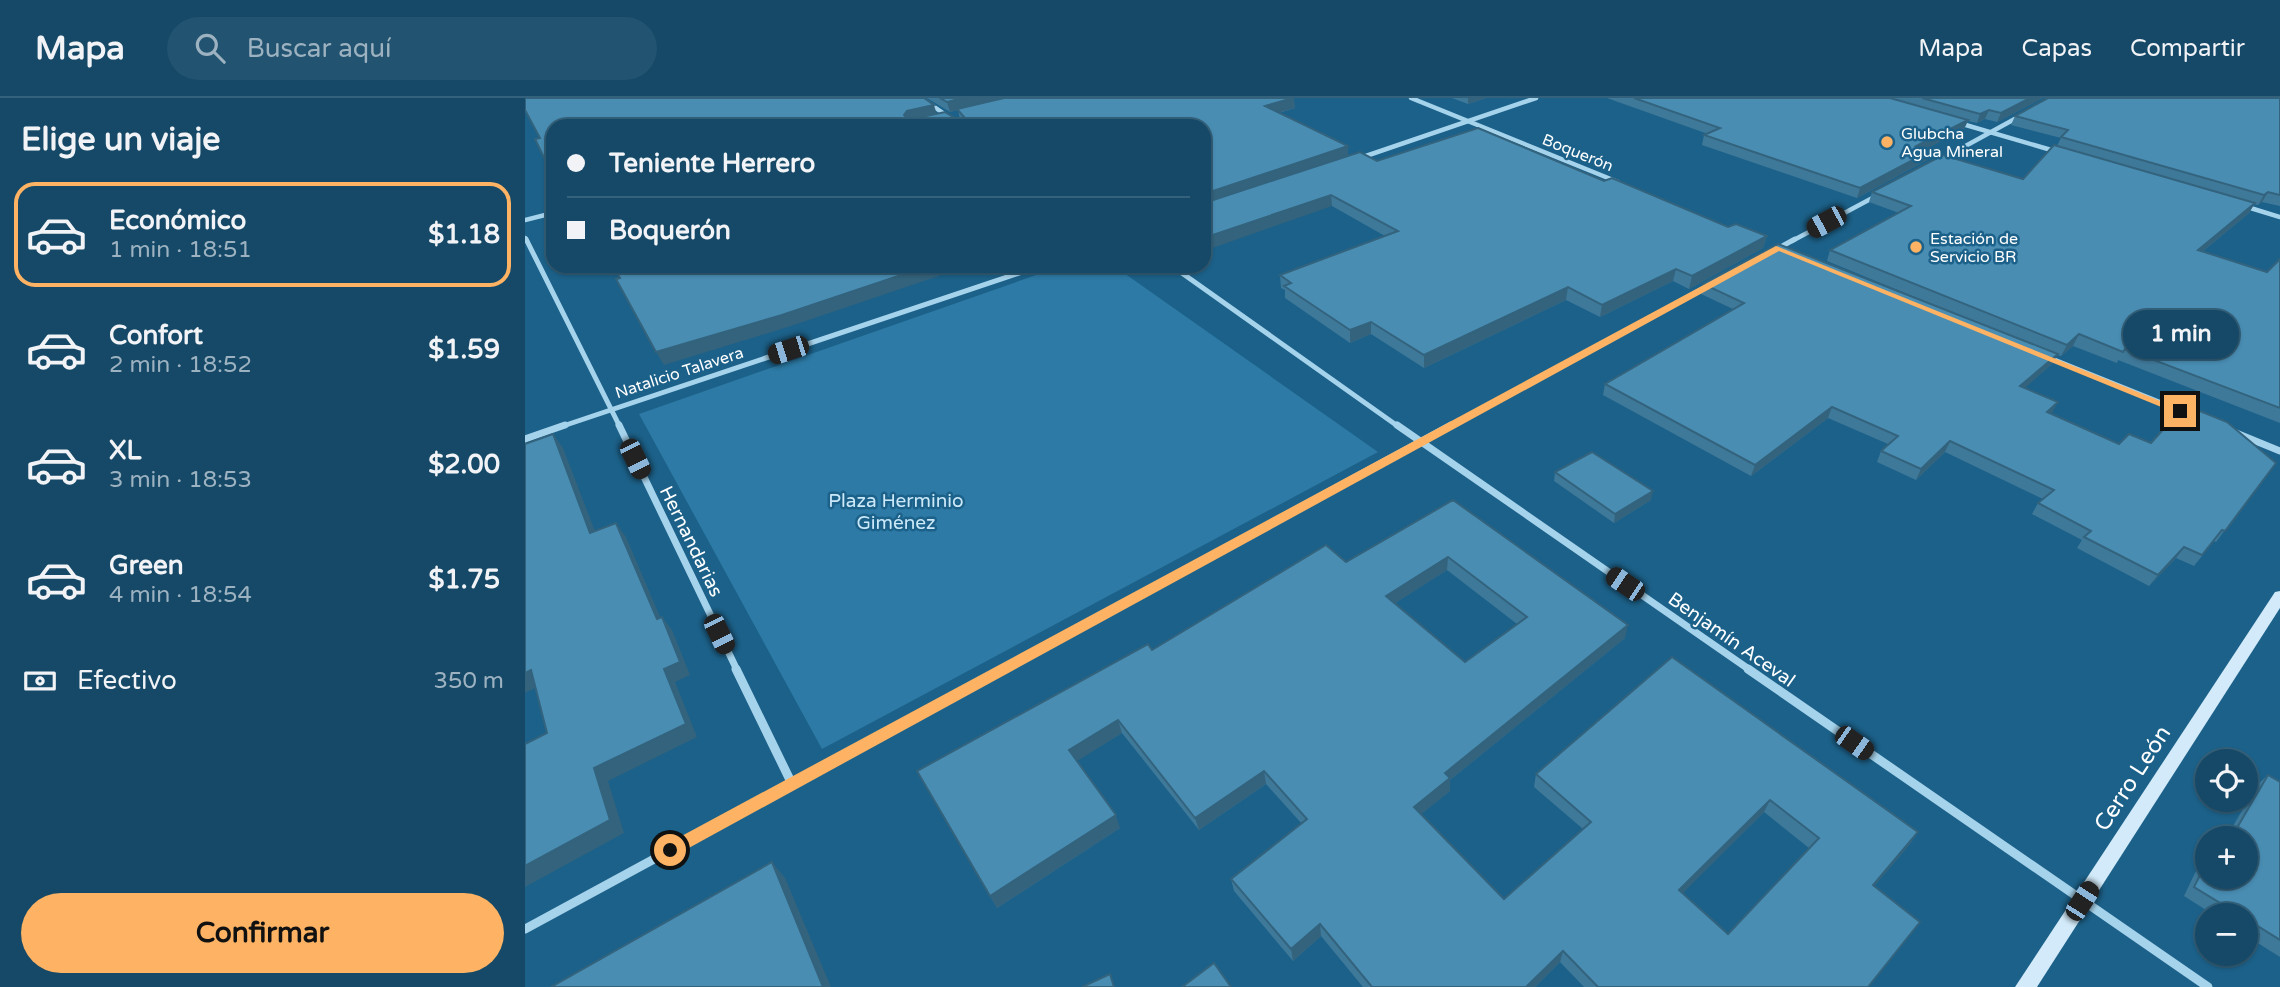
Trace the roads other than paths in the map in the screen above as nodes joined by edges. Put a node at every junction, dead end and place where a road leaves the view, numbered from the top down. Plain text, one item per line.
1 (921, 98) edge
2 (1411, 98) edge
3 (1536, 98) edge
4 (2027, 112) edge
5 (961, 114) edge
6 (948, 117) junction
7 (940, 119) edge
8 (951, 119) edge
9 (1469, 121) junction
10 (1953, 121) edge
11 (1992, 132) junction
12 (2070, 155) edge
13 (1350, 162) edge
14 (1933, 165) edge
15 (1624, 185) edge
16 (1885, 190) edge
17 (2241, 205) edge
18 (546, 215) edge
19 (2280, 217) edge
20 (525, 220) edge
21 (525, 238) edge
22 (1766, 243) edge
23 (1779, 248) junction
24 (1792, 253) edge
25 (1767, 254) edge
26 (1019, 273) edge
27 (1181, 273) edge
28 (1719, 280) edge
29 (2036, 352) edge
30 (611, 410) junction
31 (2190, 415) edge
32 (2229, 430) edge
33 (525, 439) edge
34 (1420, 442) junction
35 (2280, 451) edge
36 (2280, 596) edge
37 (792, 784) junction
38 (2082, 901) junction
39 (525, 929) edge
40 (2025, 987) edge
41 (2207, 987) edge

1 - 6 street
2 - 9 street, Boquerón
3 - 9 street
4 - 11 street
5 - 6 street
6 - 7 street
6 - 8 street
9 - 13 street
9 - 15 street, Boquerón
10 - 11 street
11 - 12 street
11 - 14 street
16 - 23 street
17 - 19 street
18 - 20 street
21 - 30 street, Hernandarias
22 - 23 street
23 - 24 street
23 - 25 street
26 - 30 street, Natalicio Talavera
27 - 34 street, Benjamín Aceval
28 - 34 street
29 - 31 street
30 - 33 street, Natalicio Talavera
30 - 37 street, Hernandarias
32 - 35 street
34 - 37 street
34 - 38 street, Benjamín Aceval
36 - 38 street, Cerro León
37 - 39 street
38 - 40 street, Cerro León
38 - 41 street, Benjamín Aceval

